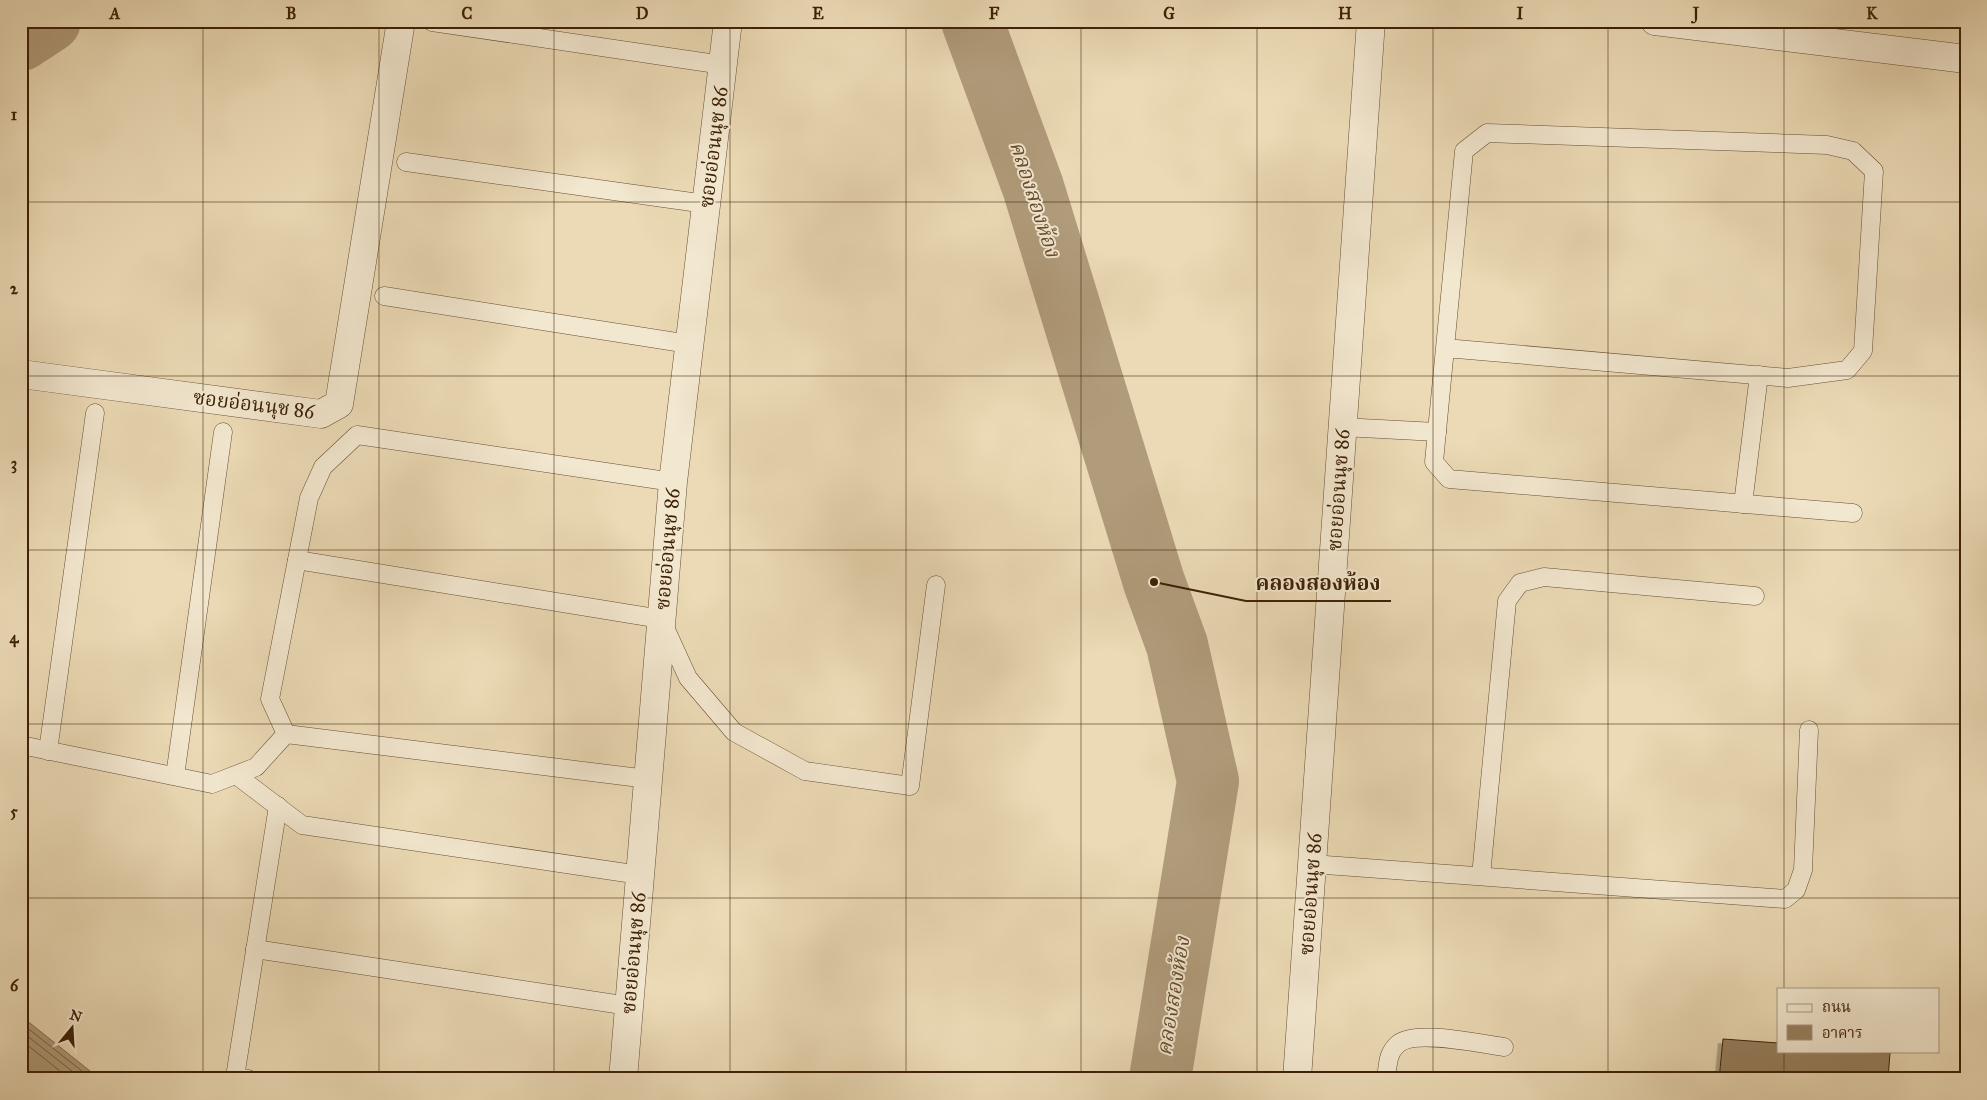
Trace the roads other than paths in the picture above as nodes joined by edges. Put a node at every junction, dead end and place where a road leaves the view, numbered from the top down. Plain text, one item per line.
1 (401, 21) edge
2 (728, 21) edge
3 (1371, 21) edge
4 (1654, 21) edge
5 (432, 22) edge
6 (1966, 59) edge
7 (723, 65) junction
8 (406, 162) dead end
9 (706, 204) junction
10 (384, 296) dead end
11 (689, 344) junction
12 (1445, 348) junction
13 (21, 374) edge
14 (1759, 375) junction
15 (95, 413) dead end
16 (1342, 427) junction
17 (223, 432) dead end
18 (1437, 432) junction
19 (673, 482) junction
20 (1743, 504) junction
21 (1853, 514) dead end
22 (297, 560) junction
23 (936, 585) dead end
24 (1755, 596) dead end
25 (661, 620) junction
26 (1809, 730) dead end
27 (286, 734) junction
28 (21, 745) edge
29 (48, 751) junction
30 (236, 775) junction
31 (175, 776) junction
32 (648, 779) junction
33 (278, 806) junction
34 (1312, 864) junction
35 (640, 875) junction
36 (1481, 876) junction
37 (255, 949) junction
38 (629, 1006) junction
39 (1504, 1047) dead end
40 (248, 1079) edge
41 (623, 1079) edge
42 (1297, 1079) edge
43 (1386, 1079) edge

1 - 13 street, ซอยอ่อนนุช 86
2 - 7 street, ซอยอ่อนนุช 86
3 - 16 street, ซอยอ่อนนุช 86
4 - 6 street
5 - 7 lane
7 - 9 street, ซอยอ่อนนุช 86
8 - 9 lane
9 - 11 street, ซอยอ่อนนุช 86
10 - 11 lane
11 - 19 street, ซอยอ่อนนุช 86
12 - 14 lane
12 - 14 lane
12 - 18 lane
14 - 20 lane
15 - 29 lane
16 - 18 lane
16 - 34 street, ซอยอ่อนนุช 86
17 - 31 lane
18 - 20 lane
19 - 22 lane
19 - 25 street, ซอยอ่อนนุช 86
20 - 21 lane
22 - 25 lane
22 - 27 lane
23 - 25 lane
24 - 36 lane
25 - 32 street, ซอยอ่อนนุช 86
26 - 36 lane
27 - 30 lane
27 - 32 lane
28 - 29 lane
29 - 31 lane
30 - 31 lane
30 - 33 lane
32 - 35 street, ซอยอ่อนนุช 86
33 - 35 lane
33 - 37 lane
34 - 36 lane
34 - 42 street, ซอยอ่อนนุช 86
35 - 38 street, ซอยอ่อนนุช 86
37 - 38 lane
37 - 40 lane
38 - 41 street, ซอยอ่อนนุช 86
39 - 43 lane

